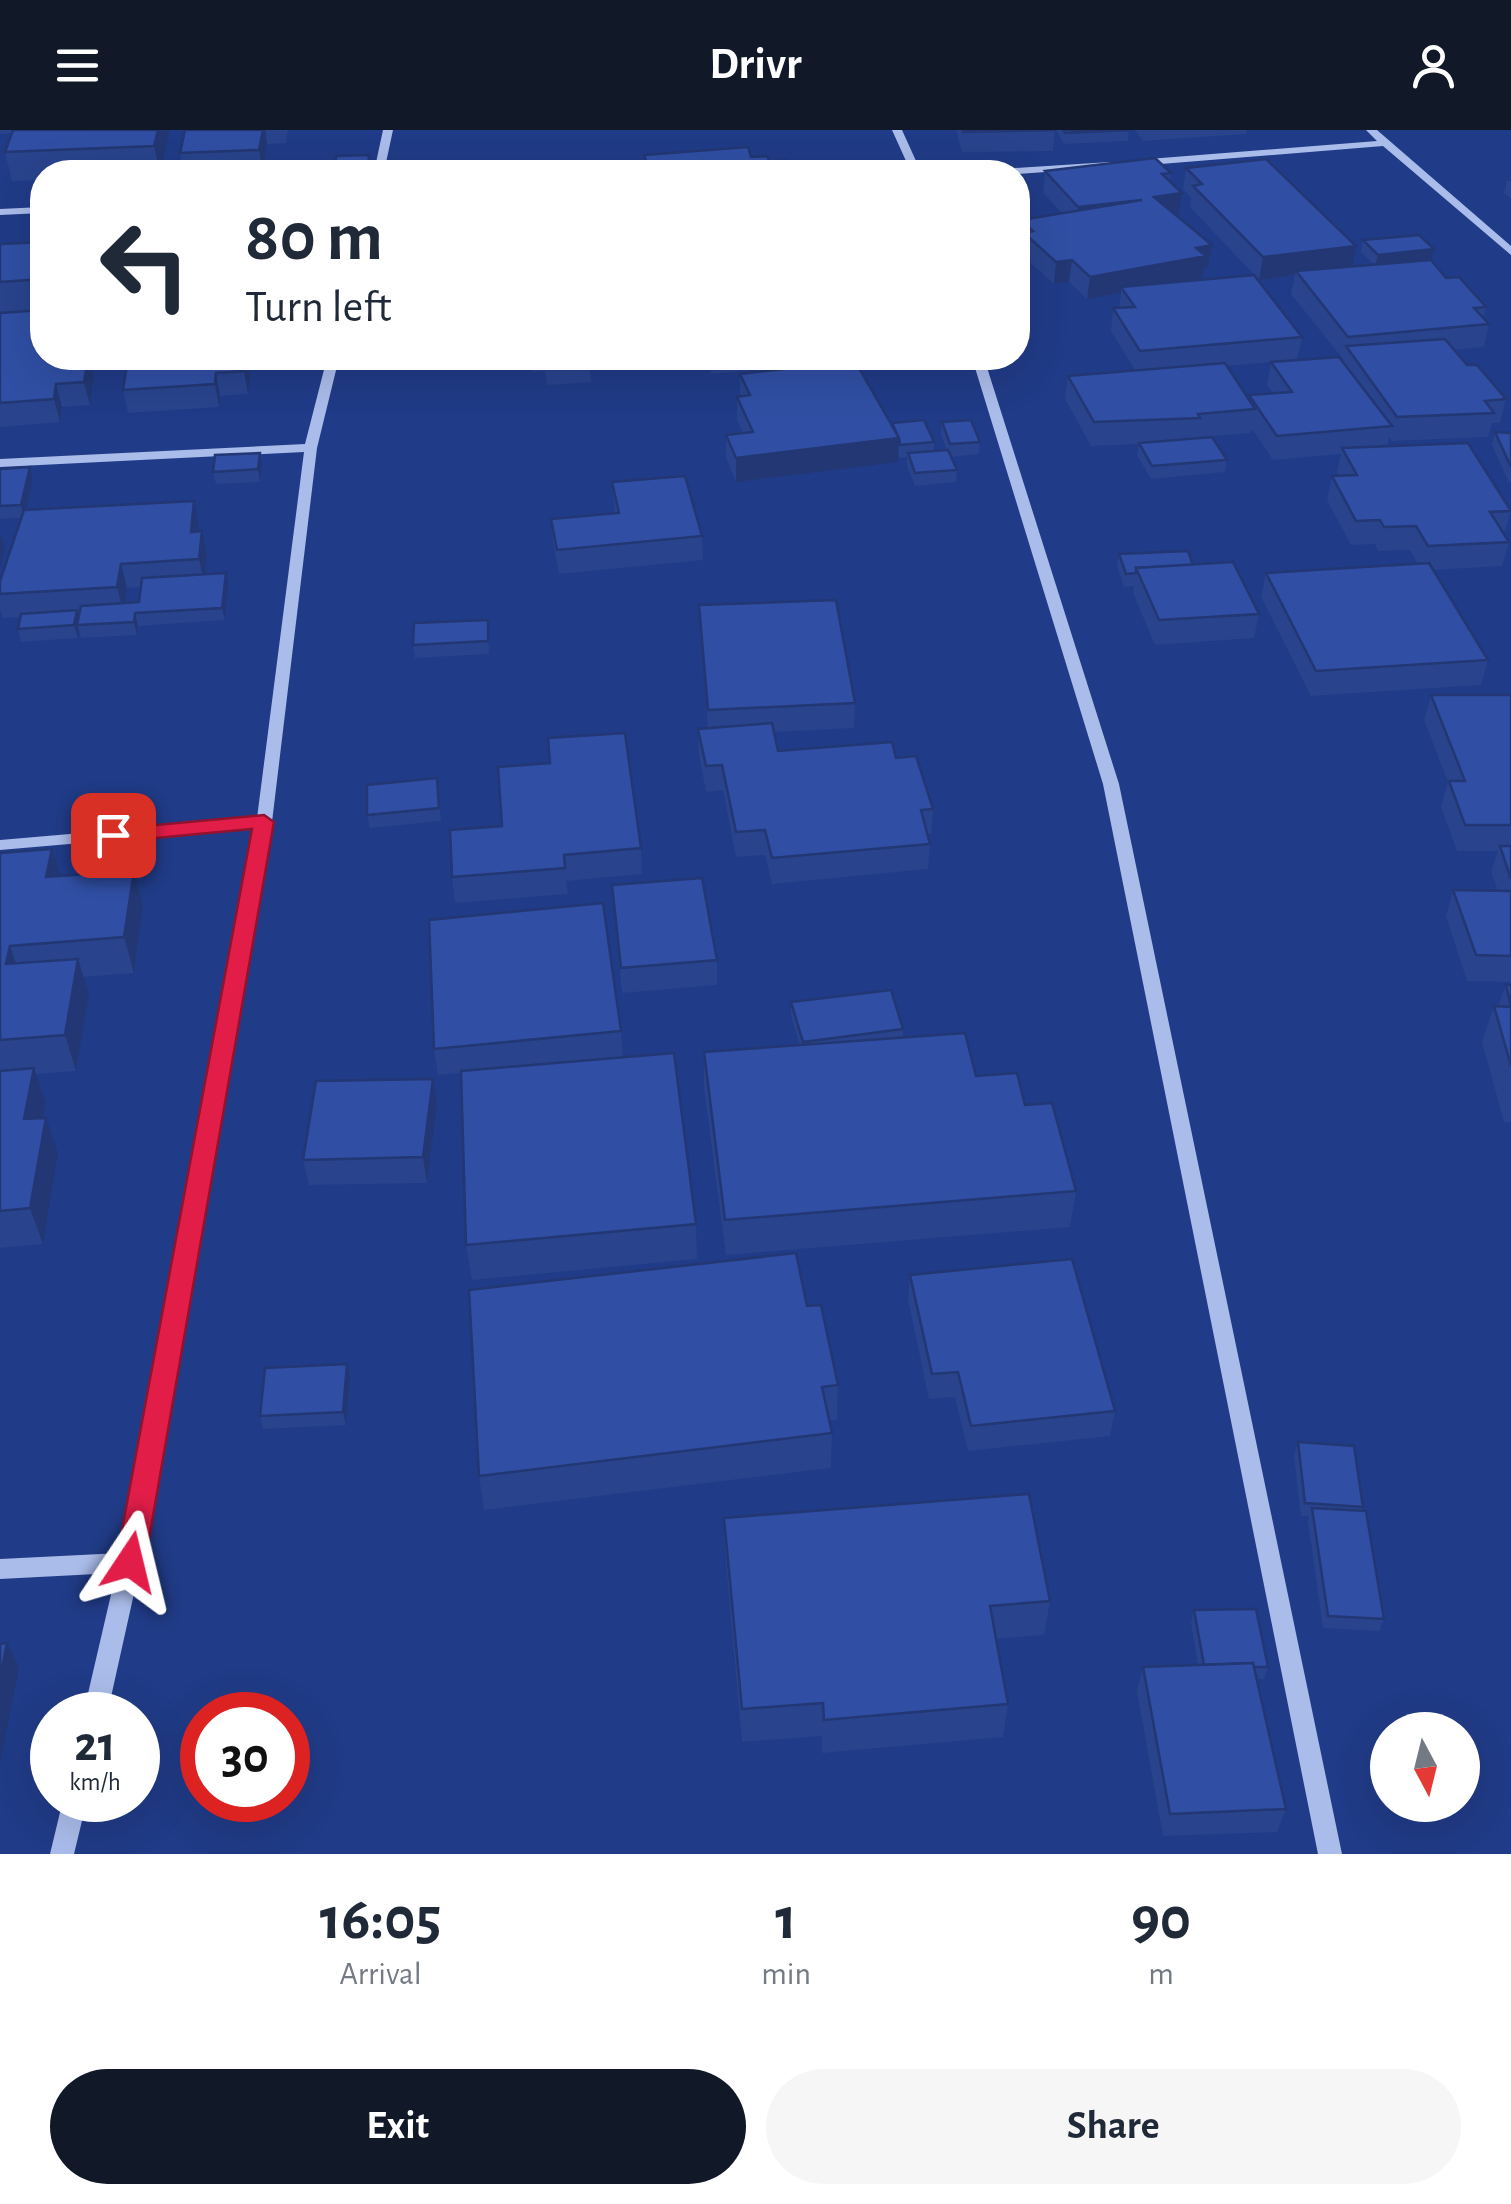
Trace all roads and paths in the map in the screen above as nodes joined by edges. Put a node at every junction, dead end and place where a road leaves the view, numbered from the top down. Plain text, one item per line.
1 (388, 130) edge
2 (897, 130) edge
3 (1370, 130) edge
4 (1385, 144) junction
5 (382, 160) edge
6 (911, 160) edge
7 (1030, 170) edge
8 (30, 211) edge
9 (0, 212) edge
10 (1511, 252) edge
11 (330, 370) edge
12 (982, 370) edge
13 (311, 448) junction
14 (0, 463) edge
15 (264, 822) junction
16 (0, 846) edge
17 (130, 1562) junction
18 (0, 1569) edge
19 (100, 1692) edge
20 (70, 1822) edge
21 (62, 1854) edge
22 (1330, 1854) edge

1 - 5 street
2 - 6 street
3 - 4 street
4 - 7 street
4 - 10 street
8 - 9 street
11 - 13 street
12 - 22 street
13 - 14 street
13 - 15 street
15 - 16 street
15 - 17 street
17 - 18 street
17 - 19 street
20 - 21 street

